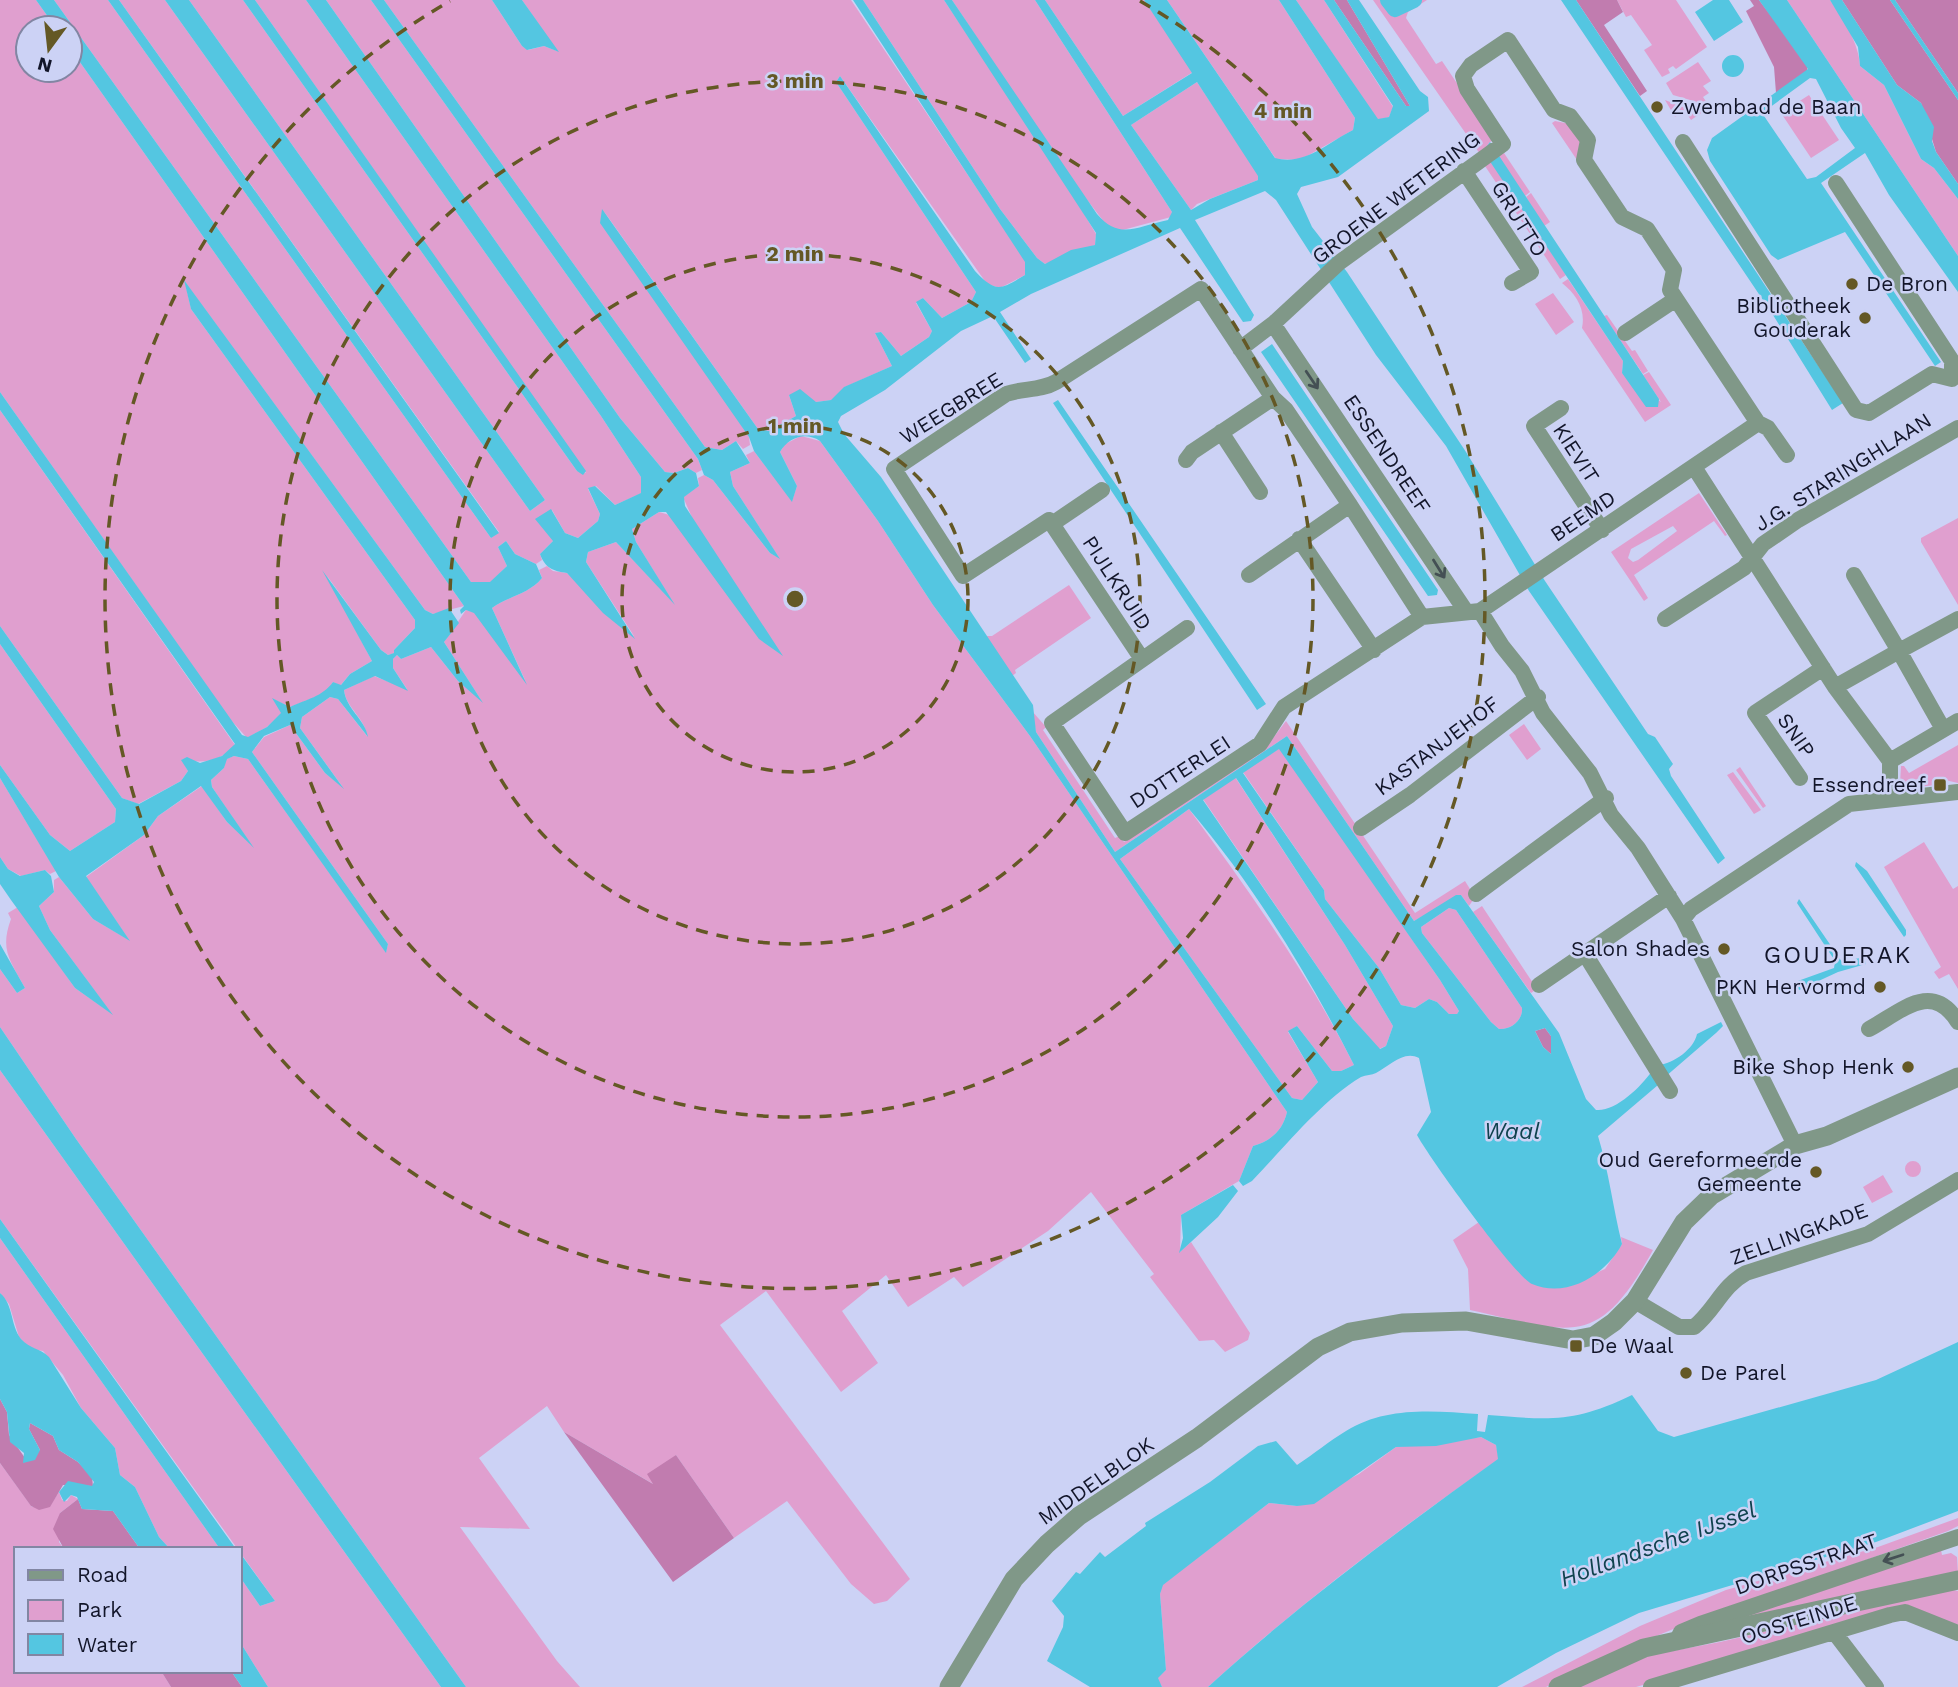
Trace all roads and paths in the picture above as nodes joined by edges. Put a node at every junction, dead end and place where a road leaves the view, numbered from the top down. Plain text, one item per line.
1 (1683, 142) dead end
2 (1464, 171) junction
3 (1836, 183) dead end
4 (1512, 283) dead end
5 (1676, 299) junction
6 (1273, 324) junction
7 (1625, 333) dead end
8 (1240, 349) junction
9 (1955, 384) edge
10 (1273, 398) junction
11 (1561, 408) dead end
12 (1758, 423) junction
13 (1958, 428) edge
14 (1221, 432) junction
15 (1787, 456) dead end
16 (1186, 460) dead end
17 (1694, 467) junction
18 (1102, 490) dead end
19 (1260, 492) dead end
20 (1350, 505) junction
21 (1055, 527) junction
22 (1602, 530) junction
23 (1299, 540) junction
24 (1753, 555) junction
25 (1249, 575) dead end
26 (1854, 575) dead end
27 (1472, 610) junction
28 (1422, 617) junction
29 (1665, 619) dead end
30 (1958, 619) edge
31 (1188, 628) dead end
32 (1374, 650) junction
33 (1899, 651) junction
34 (1142, 659) junction
35 (1823, 668) junction
36 (1835, 687) junction
37 (1538, 697) junction
38 (1958, 721) edge
39 (1052, 723) joint
40 (1943, 729) junction
41 (1890, 761) junction
42 (1800, 778) dead end
43 (1958, 792) edge
44 (1606, 799) junction
45 (1890, 799) junction
46 (1361, 828) dead end
47 (1476, 894) dead end
48 (1669, 896) junction
49 (1683, 919) junction
50 (1585, 954) junction
51 (1539, 985) dead end
52 (1953, 1005) edge
53 (1958, 1022) edge
54 (1869, 1029) dead end
55 (1958, 1077) edge
56 (1663, 1081) dead end
57 (1795, 1145) junction
58 (1958, 1180) edge
59 (1635, 1301) junction
60 (1958, 1537) edge
61 (1958, 1580) edge
62 (1834, 1632) junction
63 (1958, 1633) edge
64 (1676, 1643) junction
65 (1693, 1681) edge
66 (949, 1687) edge
67 (1558, 1687) edge
68 (1651, 1687) edge
69 (1876, 1687) edge

1 - 9 street
2 - 4 street, GRUTTO
2 - 5 street, GROENE WETERING
2 - 6 street, GROENE WETERING
3 - 9 street
5 - 7 street
5 - 12 street
6 - 8 street, GROENE WETERING
6 -> 27 street, ESSENDREEF
8 - 10 street
8 - 21 street, WEEGBREE
10 - 14 street
10 - 20 street
11 - 22 street, KIEVIT
12 - 15 street
12 - 17 street, BEEMD
13 - 24 street, J.G. STARINGHLAAN
14 - 16 street
14 - 19 street
17 - 22 street, BEEMD
17 - 24 street
18 - 21 street, WEEGBREE
20 - 23 street
20 - 28 street
21 - 34 street, PIJLKRUID
22 - 27 street, BEEMD
23 - 25 street
23 - 32 street
24 - 29 street
24 - 35 street
26 - 33 street
27 - 28 street, BEEMD
27 - 37 street, ESSENDREEF
28 - 32 street
30 - 33 street
31 - 34 street, PIJLKRUID
32 - 39 street, DOTTERLEI
33 - 36 street
33 - 40 street
34 - 39 street, PIJLKRUID
35 - 36 street
35 - 42 street, SNIP
36 - 41 street
37 - 44 street, ESSENDREEF
37 - 46 street, KASTANJEHOF
38 - 40 street
40 - 41 street
41 - 45 street
43 - 45 street
44 - 47 street
44 - 48 street, ESSENDREEF
45 - 49 street
48 - 49 street, ESSENDREEF
48 - 50 street
49 - 57 street, ESSENDREEF
50 - 51 street
50 - 56 street
52 - 53 street
52 - 54 street
55 - 57 street
57 - 59 street
58 - 59 street, ZELLINGKADE
59 - 66 street, MIDDELBLOK
60 -> 64 street, DORPSSTRAAT
61 - 64 street
62 - 63 street, OOSTEINDE
62 - 65 street, OOSTEINDE
62 - 69 street
64 - 67 street
65 - 68 street, OOSTEINDE

